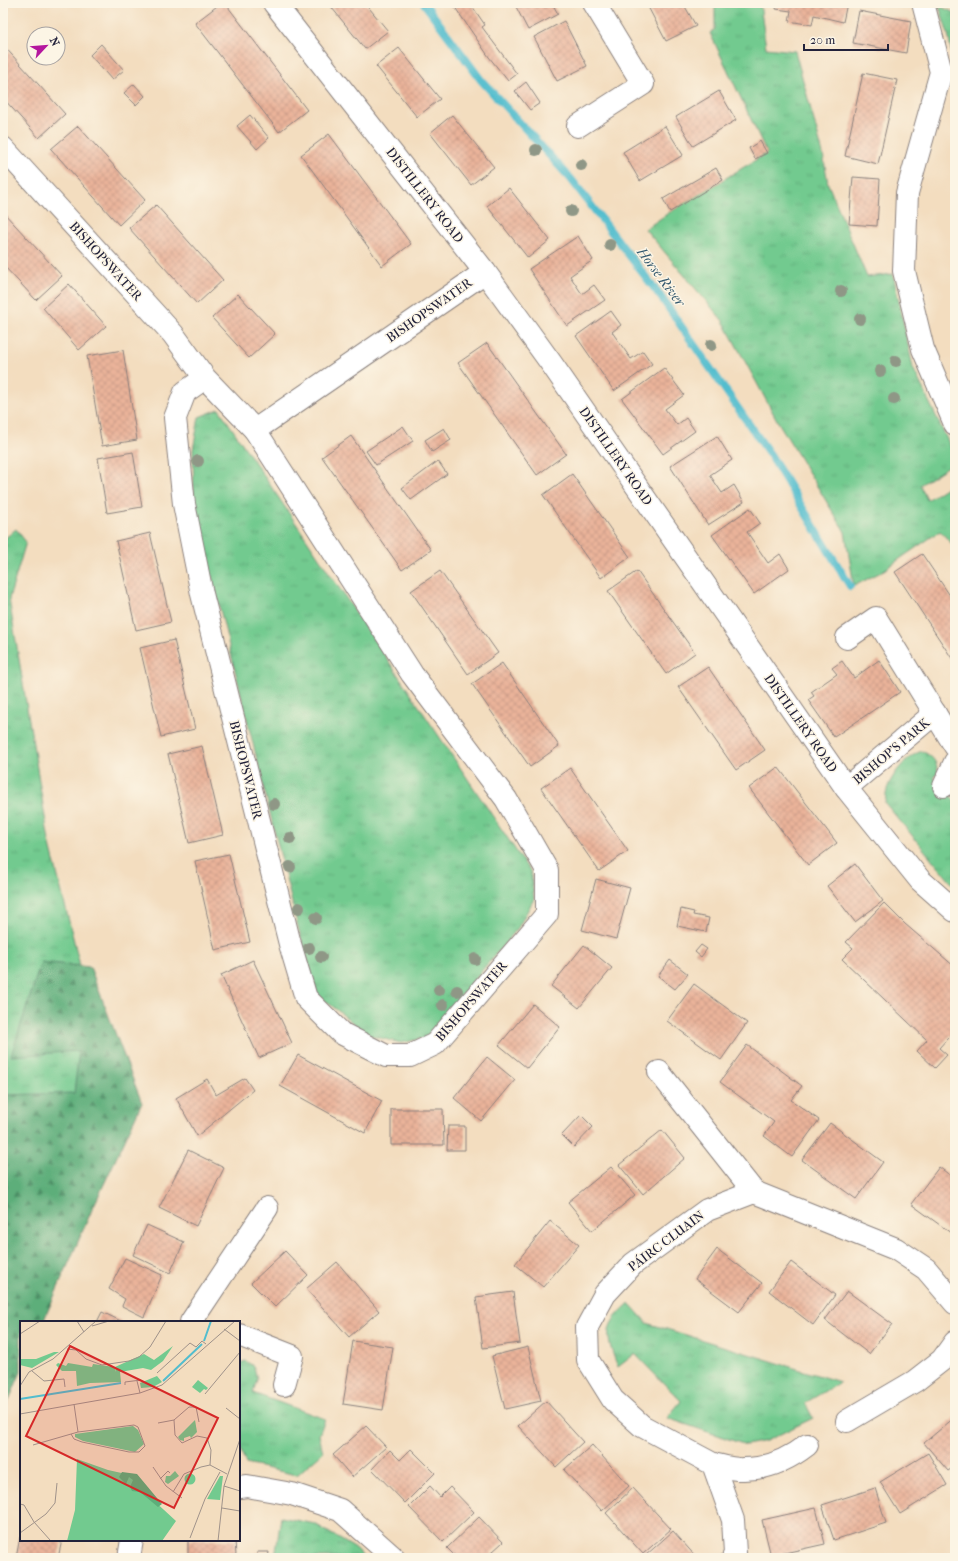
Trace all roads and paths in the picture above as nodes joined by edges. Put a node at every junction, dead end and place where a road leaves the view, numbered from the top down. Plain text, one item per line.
1 (274, 3) edge
2 (594, 3) edge
3 (923, 3) edge
4 (948, 67) edge
5 (578, 126) dead end
6 (3, 148) edge
7 (485, 272) junction
8 (205, 378) junction
9 (955, 424) edge
10 (255, 430) junction
11 (847, 638) dead end
12 (935, 713) junction
13 (955, 746) edge
14 (955, 762) edge
15 (944, 786) dead end
16 (846, 788) junction
17 (955, 910) edge
18 (659, 1072) dead end
19 (754, 1192) junction
20 (267, 1208) dead end
21 (955, 1303) edge
22 (197, 1320) edge
23 (240, 1335) edge
24 (955, 1342) edge
25 (284, 1385) dead end
26 (847, 1421) dead end
27 (807, 1445) dead end
28 (712, 1464) junction
29 (240, 1487) edge
30 (132, 1541) edge
31 (129, 1558) edge
32 (394, 1558) edge
33 (733, 1558) edge

1 - 7 street, DISTILLERY ROAD
2 - 5 street
3 - 4 street
4 - 9 street
6 - 8 street, BISHOPSWATER
7 - 10 street, BISHOPSWATER
7 - 16 street, DISTILLERY ROAD
8 - 10 street, BISHOPSWATER
8 - 10 street, BISHOPSWATER
11 - 12 street, BISHOP'S PARK
12 - 13 street, BISHOP'S PARK
12 - 16 street, BISHOP'S PARK
14 - 15 street
16 - 17 street, DISTILLERY ROAD
18 - 19 street
19 - 21 street
19 - 28 street, PÁIRC CLUAIN
20 - 22 street
23 - 25 street
24 - 26 street
27 - 28 street, PÁIRC CLUAIN
28 - 33 street
29 - 32 street
30 - 31 street

